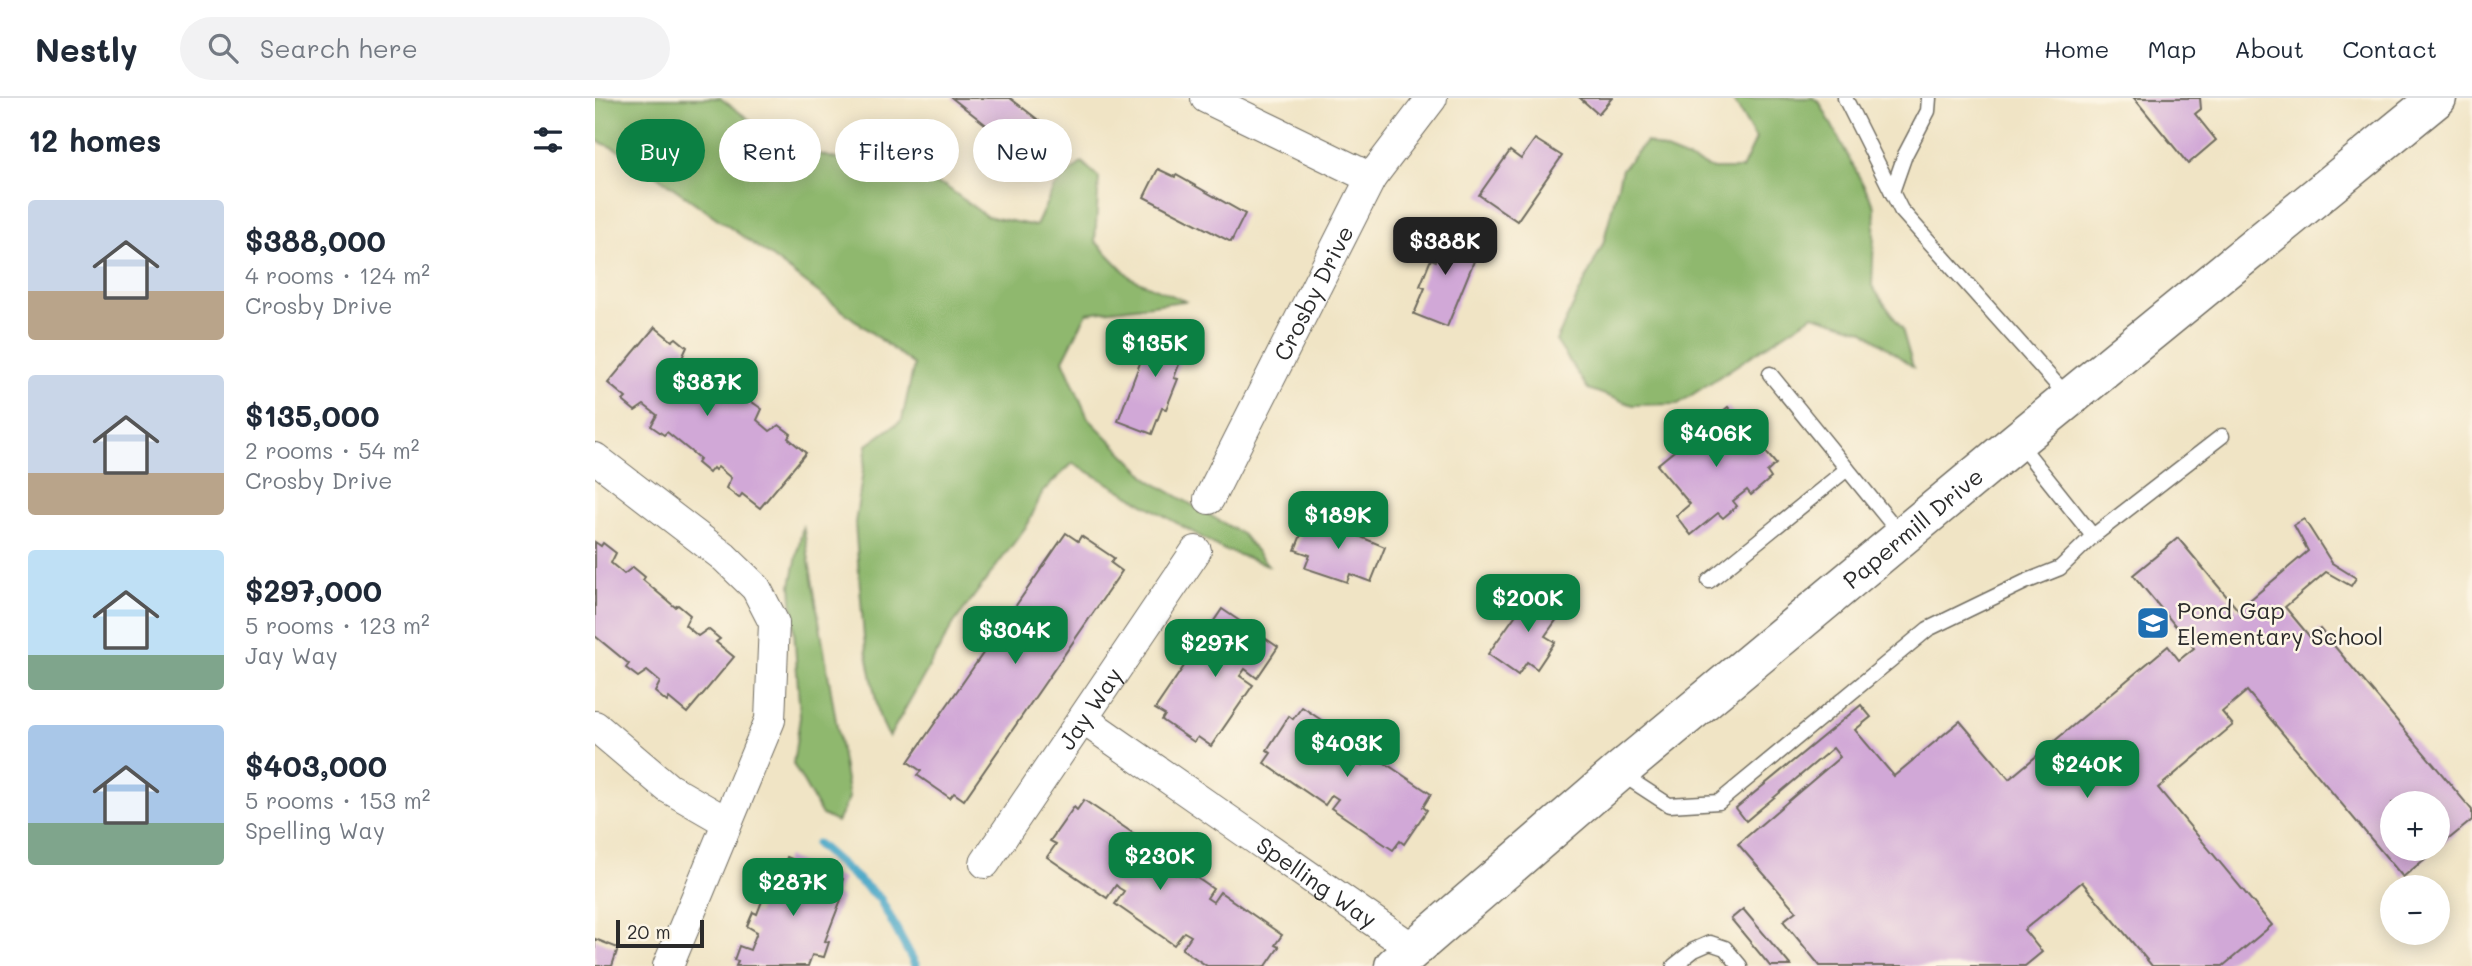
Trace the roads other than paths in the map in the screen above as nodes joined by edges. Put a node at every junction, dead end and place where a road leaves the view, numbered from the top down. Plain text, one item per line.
1 (1206, 98) edge
2 (1432, 98) edge
3 (1845, 98) edge
4 (1929, 98) edge
5 (2437, 98) edge
6 (1371, 178) junction
7 (1892, 192) junction
8 (1770, 374) dead end
9 (2069, 398) junction
10 (2222, 436) dead end
11 (2017, 440) junction
12 (595, 458) edge
13 (1847, 469) junction
14 (1209, 499) dead end
15 (1902, 536) junction
16 (2093, 536) junction
17 (1196, 551) dead end
18 (1709, 581) dead end
19 (1083, 719) junction
20 (595, 726) edge
21 (1619, 772) junction
22 (726, 822) junction
23 (985, 863) dead end
24 (1405, 959) edge
25 (668, 966) edge
26 (1674, 966) edge
27 (1740, 966) edge

1 - 6 street
2 - 6 street, Crosby Drive
3 - 7 lane
4 - 7 lane
5 - 9 main road, Papermill Drive
6 - 14 street, Crosby Drive
7 - 9 lane
8 - 13 lane
9 - 11 main road, Papermill Drive
10 - 16 lane
11 - 15 main road, Papermill Drive
11 - 16 lane
12 - 22 street
13 - 15 lane
13 - 18 lane
15 - 21 main road, Papermill Drive
16 - 21 lane
17 - 19 street, Jay Way
19 - 23 street, Jay Way
19 - 24 street, Spelling Way
20 - 22 street
21 - 24 main road, Papermill Drive
22 - 25 street
26 - 27 lane

